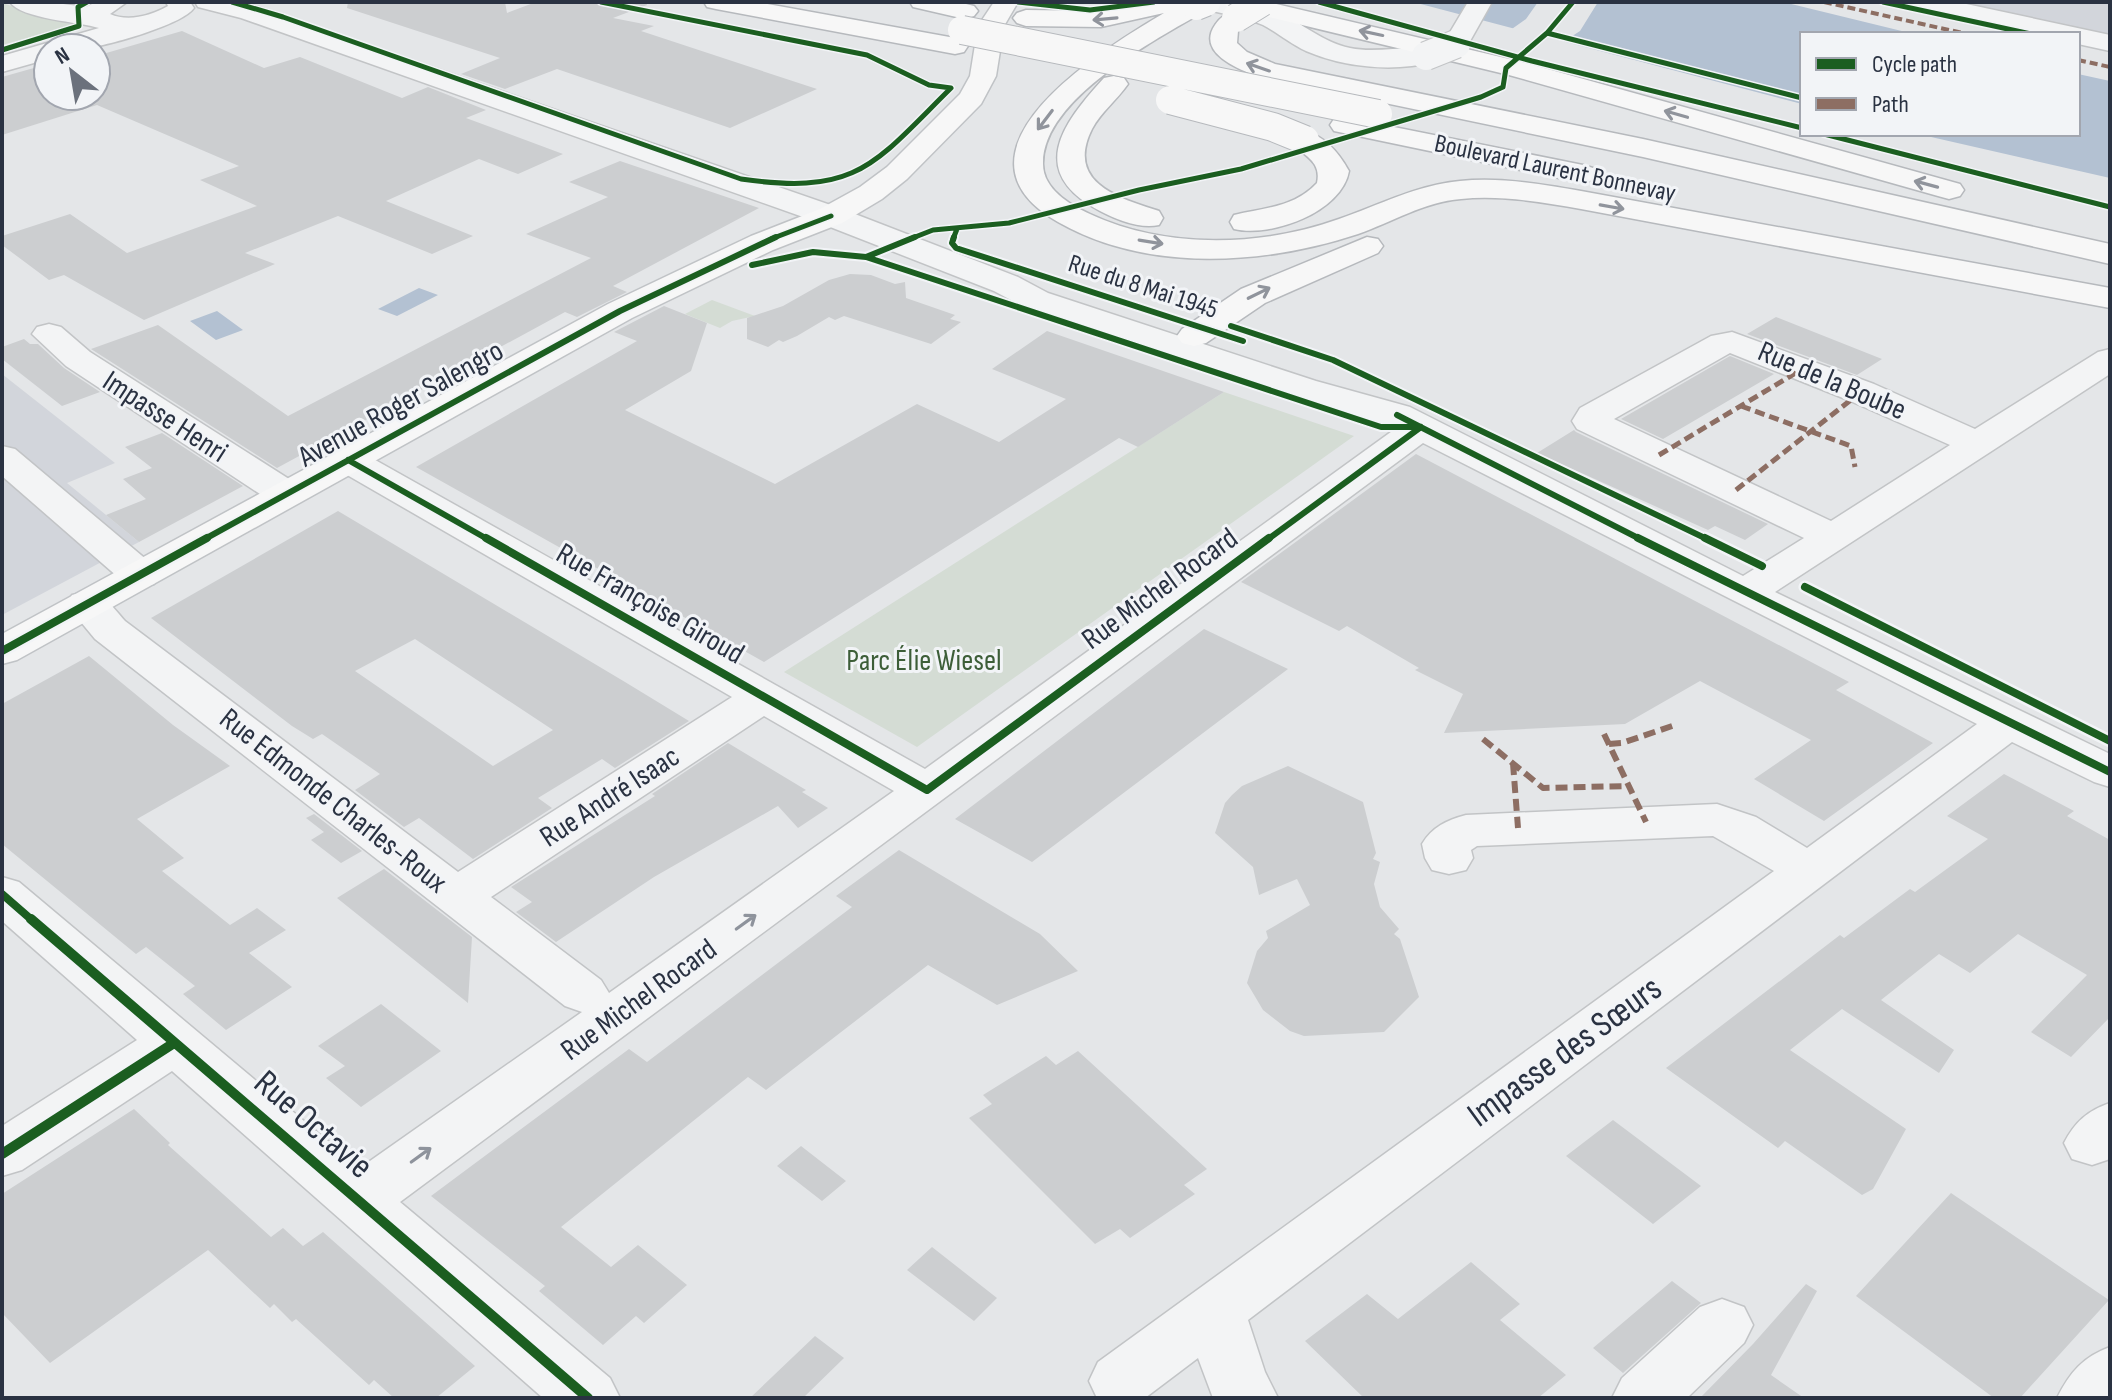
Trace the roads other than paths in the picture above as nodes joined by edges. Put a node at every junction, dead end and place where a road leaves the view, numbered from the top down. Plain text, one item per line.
1 (22, 2) edge
2 (207, 2) edge
3 (716, 2) edge
4 (812, 2) edge
5 (922, 2) edge
6 (1262, 2) edge
7 (1480, 2) edge
8 (1922, 2) edge
9 (1211, 5) edge
10 (1011, 8) edge
11 (100, 10) edge
12 (249, 12) junction
13 (165, 13) edge
14 (961, 29) junction
15 (91, 32) edge
16 (108, 32) edge
17 (2060, 32) edge
18 (2080, 36) edge
19 (2110, 43) edge
20 (32, 56) edge
21 (1010, 56) junction
22 (2, 64) edge
23 (1370, 102) junction
24 (1535, 194) junction
25 (831, 216) junction
26 (2110, 233) edge
27 (2110, 254) edge
28 (2110, 266) edge
29 (2110, 284) edge
30 (2110, 298) edge
31 (49, 334) dead end
32 (1182, 340) junction
33 (2110, 359) edge
34 (1409, 421) junction
35 (1977, 444) junction
36 (2, 457) edge
37 (348, 460) junction
38 (286, 494) junction
39 (1833, 537) junction
40 (140, 575) junction
41 (1745, 593) junction
42 (87, 604) junction
43 (2, 651) edge
44 (763, 697) junction
45 (2010, 722) junction
46 (2103, 759) edge
47 (927, 790) junction
48 (1449, 858) dead end
49 (1810, 871) junction
50 (2, 894) edge
51 (456, 896) junction
52 (583, 993) dead end
53 (174, 1043) junction
54 (2, 1154) edge
55 (358, 1201) junction
56 (1215, 1310) junction
57 (1722, 1325) dead end
58 (2110, 1374) edge
59 (1120, 1381) dead end
60 (588, 1398) edge
61 (1246, 1398) edge
62 (1644, 1398) edge
63 (2089, 1398) edge

1 - 11 street
2 - 12 street
3 - 14 main road, Boulevard Laurent Bonnevay
4 - 14 main road, Boulevard Laurent Bonnevay
5 - 14 main road
6 - 9 main road, bridge
7 - 9 street, bridge
8 - 17 street
9 -> 10 main road
9 - 21 main road, bridge
23 -> 9 main road
9 -> 24 main road
26 -> 9 main road
10 - 14 main road
10 - 25 main road, Avenue Roger Salengro
11 - 13 street
11 - 15 street
12 - 13 street
12 - 25 street
13 - 16 street
14 - 21 main road, Boulevard Laurent Bonnevay
14 - 23 main road, Boulevard Laurent Bonnevay, bridge
18 - 19 street
20 - 22 street
21 - 29 main road, Boulevard Laurent Bonnevay
23 - 27 main road
23 - 28 main road, Boulevard Laurent Bonnevay
24 -> 30 main road
32 -> 24 main road
25 - 32 street, Rue du 8 Mai 1945
25 - 37 main road, Avenue Roger Salengro
31 - 38 street, Impasse Henri
32 - 34 street, Rue du 8 Mai 1945
33 - 35 street
34 - 41 street, Rue du 8 Mai 1945
34 - 47 street, Rue Michel Rocard
35 - 39 street
35 - 39 street, Rue de la Boube
36 - 40 street
37 - 38 main road, Avenue Roger Salengro
37 - 44 street, Rue Françoise Giroud
38 - 40 main road, Avenue Roger Salengro
39 - 41 street
40 - 42 main road, Avenue Roger Salengro
41 - 45 street, Rue du 8 Mai 1945
42 - 43 main road, Avenue Roger Salengro
42 - 51 street, Rue Edmonde Charles-Roux
44 - 47 street, Rue Françoise Giroud
44 - 51 street, Rue André Isaac
45 - 46 street, Rue du 8 Mai 1945
45 - 49 street, Impasse des Sœurs
55 -> 47 street, Rue Michel Rocard
48 - 49 street
49 - 56 street, Impasse des Sœurs
50 - 53 street, Rue Octavie
51 - 52 street, Rue Edmonde Charles-Roux
53 - 54 street
53 - 55 street, Rue Octavie
55 - 60 street, Rue Octavie
56 - 59 street, Impasse des Sœurs
56 - 61 street
57 - 62 street
58 - 63 street

